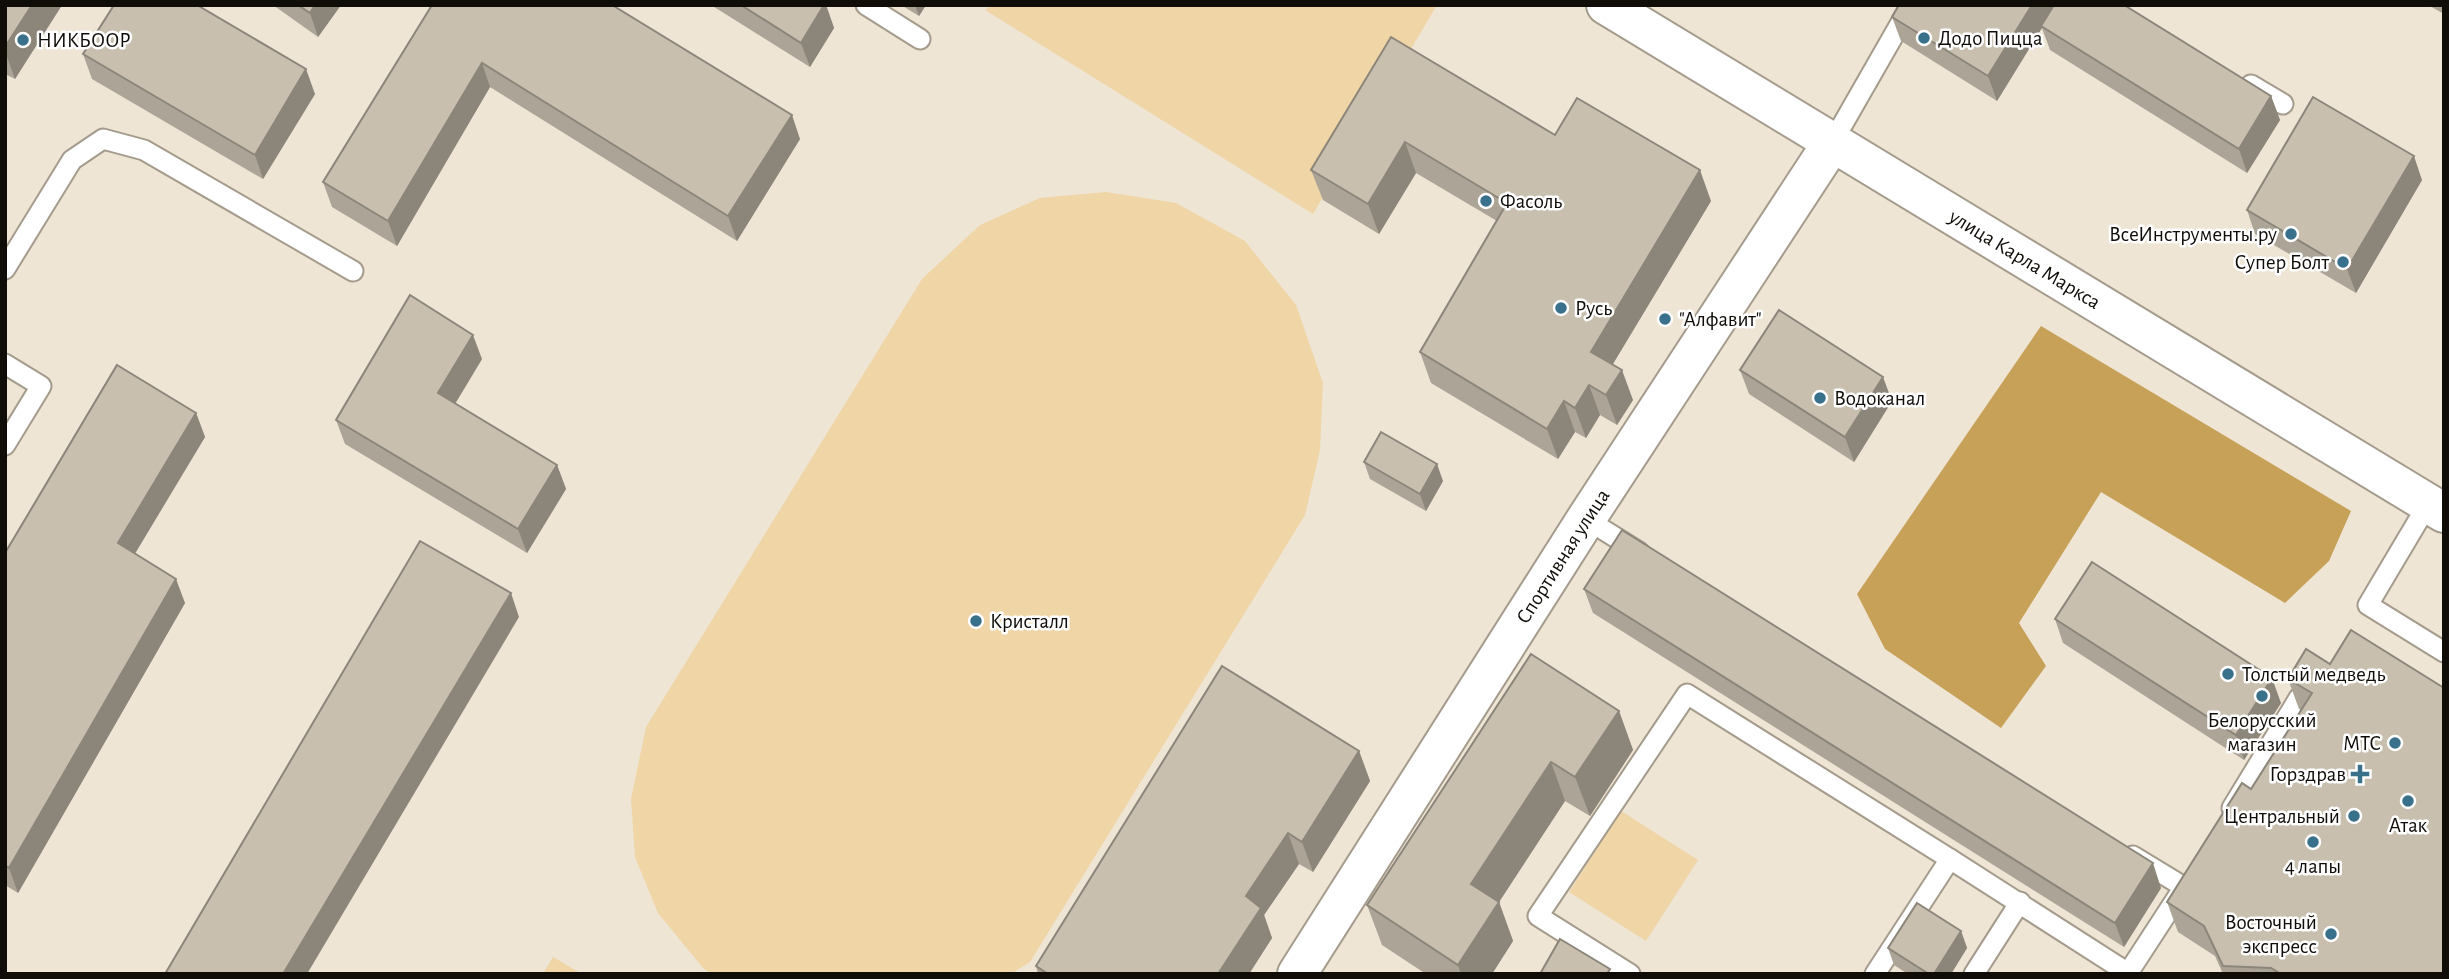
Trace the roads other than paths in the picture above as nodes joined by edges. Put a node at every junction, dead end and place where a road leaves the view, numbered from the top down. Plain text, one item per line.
1 (866, 5) edge
2 (1606, 5) edge
3 (1910, 5) edge
4 (920, 39) dead end
5 (2236, 76) edge
6 (2283, 104) dead end
7 (1832, 143) junction
8 (5, 269) edge
9 (353, 271) dead end
10 (5, 363) edge
11 (5, 445) edge
12 (2436, 508) edge
13 (1586, 519) junction
14 (1657, 562) edge
15 (2444, 652) edge
16 (2299, 698) edge
17 (2220, 828) edge
18 (2115, 844) edge
19 (1950, 859) junction
20 (2020, 902) junction
21 (2129, 973) edge
22 (1297, 974) edge
23 (1630, 974) edge
24 (1875, 974) edge
25 (1974, 974) edge

1 - 4 lane
2 - 7 street, улица Карла Маркса
3 - 7 lane
5 - 6 lane
7 - 12 street, улица Карла Маркса
7 - 13 street, Спортивная улица
8 - 9 lane
10 - 11 lane
12 - 15 lane
13 - 14 lane
13 - 22 street, Спортивная улица
16 - 17 lane
18 - 21 lane
19 - 20 lane
19 - 23 lane
19 - 24 lane
20 - 21 lane
20 - 25 lane

